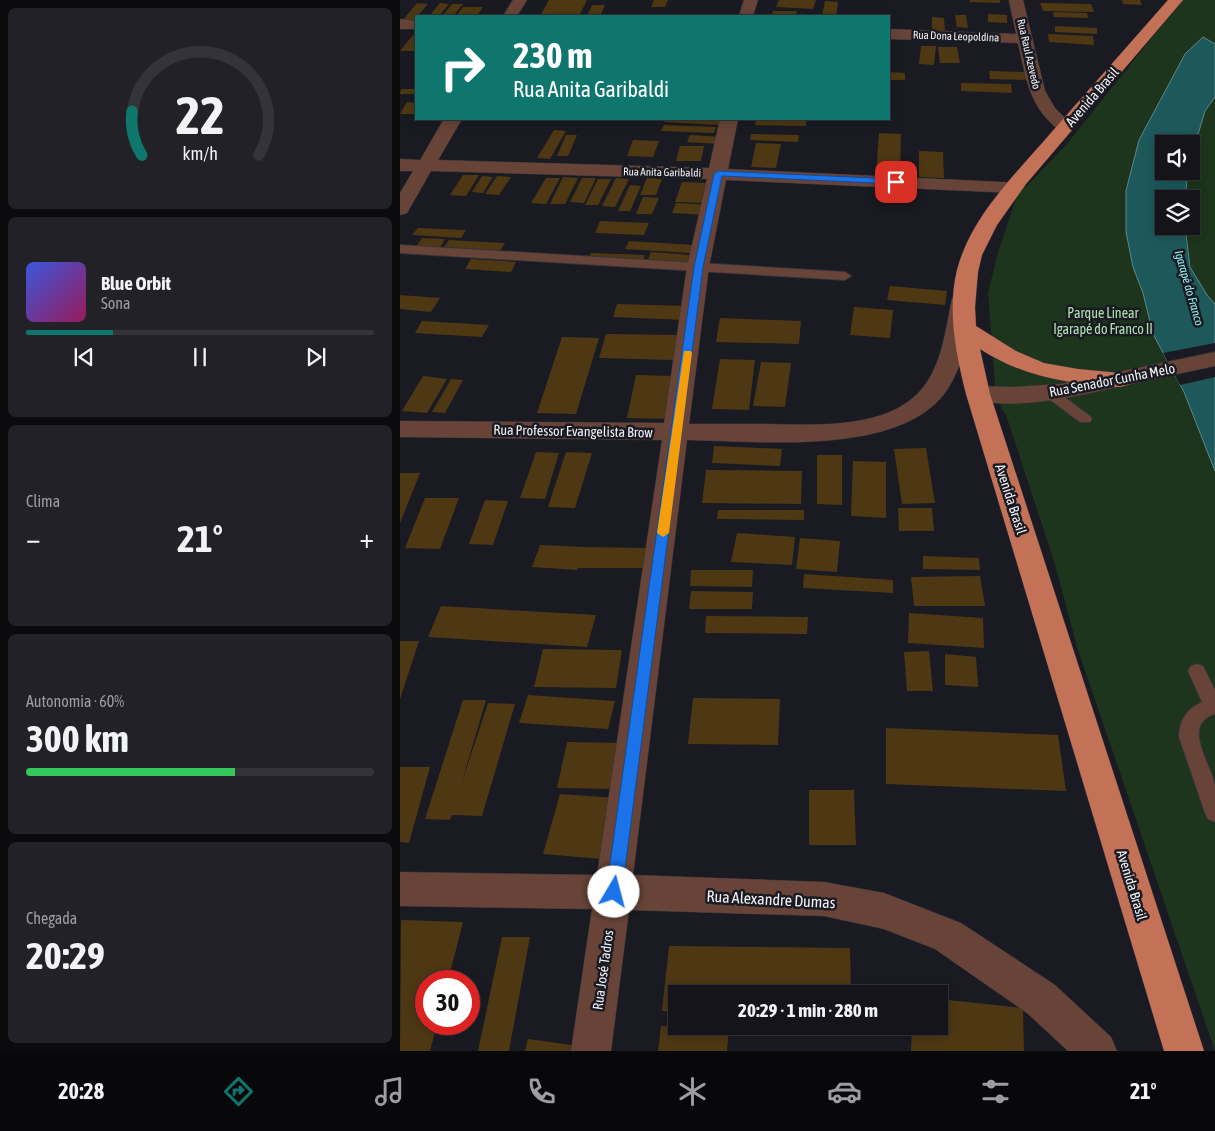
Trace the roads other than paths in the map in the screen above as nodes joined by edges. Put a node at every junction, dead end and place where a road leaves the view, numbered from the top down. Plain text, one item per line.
1 (520, 0) edge
2 (750, 0) edge
3 (1016, 0) edge
4 (1176, 0) edge
5 (511, 15) edge
6 (746, 15) edge
7 (400, 24) edge
8 (415, 25) edge
9 (890, 34) edge
10 (1024, 39) junction
11 (452, 120) edge
12 (729, 120) edge
13 (1065, 127) junction
14 (400, 165) edge
15 (426, 166) junction
16 (718, 174) junction
17 (1014, 187) junction
18 (400, 209) edge
19 (400, 249) edge
20 (698, 267) junction
21 (845, 276) dead end
22 (964, 295) junction
23 (965, 329) junction
24 (1215, 359) edge
25 (1128, 378) junction
26 (1050, 393) junction
27 (978, 394) junction
28 (1085, 419) dead end
29 (400, 429) edge
30 (677, 432) junction
31 (1197, 671) dead end
32 (1214, 706) edge
33 (1215, 813) edge
34 (400, 889) edge
35 (614, 892) junction
36 (591, 1051) edge
37 (1097, 1051) edge
38 (1184, 1051) edge

1 - 5 street
2 - 6 street
3 - 10 street, Rua Raul Azevedo
4 - 13 highway, Avenida Brasil
7 - 8 street
9 - 10 street, Rua Dona Leopoldina
10 - 13 street, Rua Raul Azevedo
11 - 15 street
12 - 16 street, Rua José Tadros
13 - 17 highway, Avenida Brasil
14 - 15 street, Rua Anita Garibaldi
15 - 16 street, Rua Anita Garibaldi
15 - 18 street
16 - 17 street, Rua Anita Garibaldi
16 - 20 street, Rua José Tadros
17 - 22 highway, Avenida Brasil
19 - 20 lane
20 - 21 lane
20 - 30 street, Rua José Tadros
22 - 23 highway, Avenida Brasil
22 - 30 street, Rua Professor Evangelista Brow
23 - 25 highway
23 - 27 highway, Avenida Brasil
24 - 25 street, Rua Senador Cunha Melo
25 - 26 street, Rua Senador Cunha Melo
26 - 27 street, Rua Senador Cunha Melo
26 - 28 lane
27 - 38 highway, Avenida Brasil
29 - 30 street, Rua Professor Evangelista Brow
30 - 35 street, Rua José Tadros
31 - 32 lane
32 - 33 lane
34 - 35 street, Rua Alexandre Dumas
35 - 36 street, Rua José Tadros
35 - 37 street, Rua Alexandre Dumas

